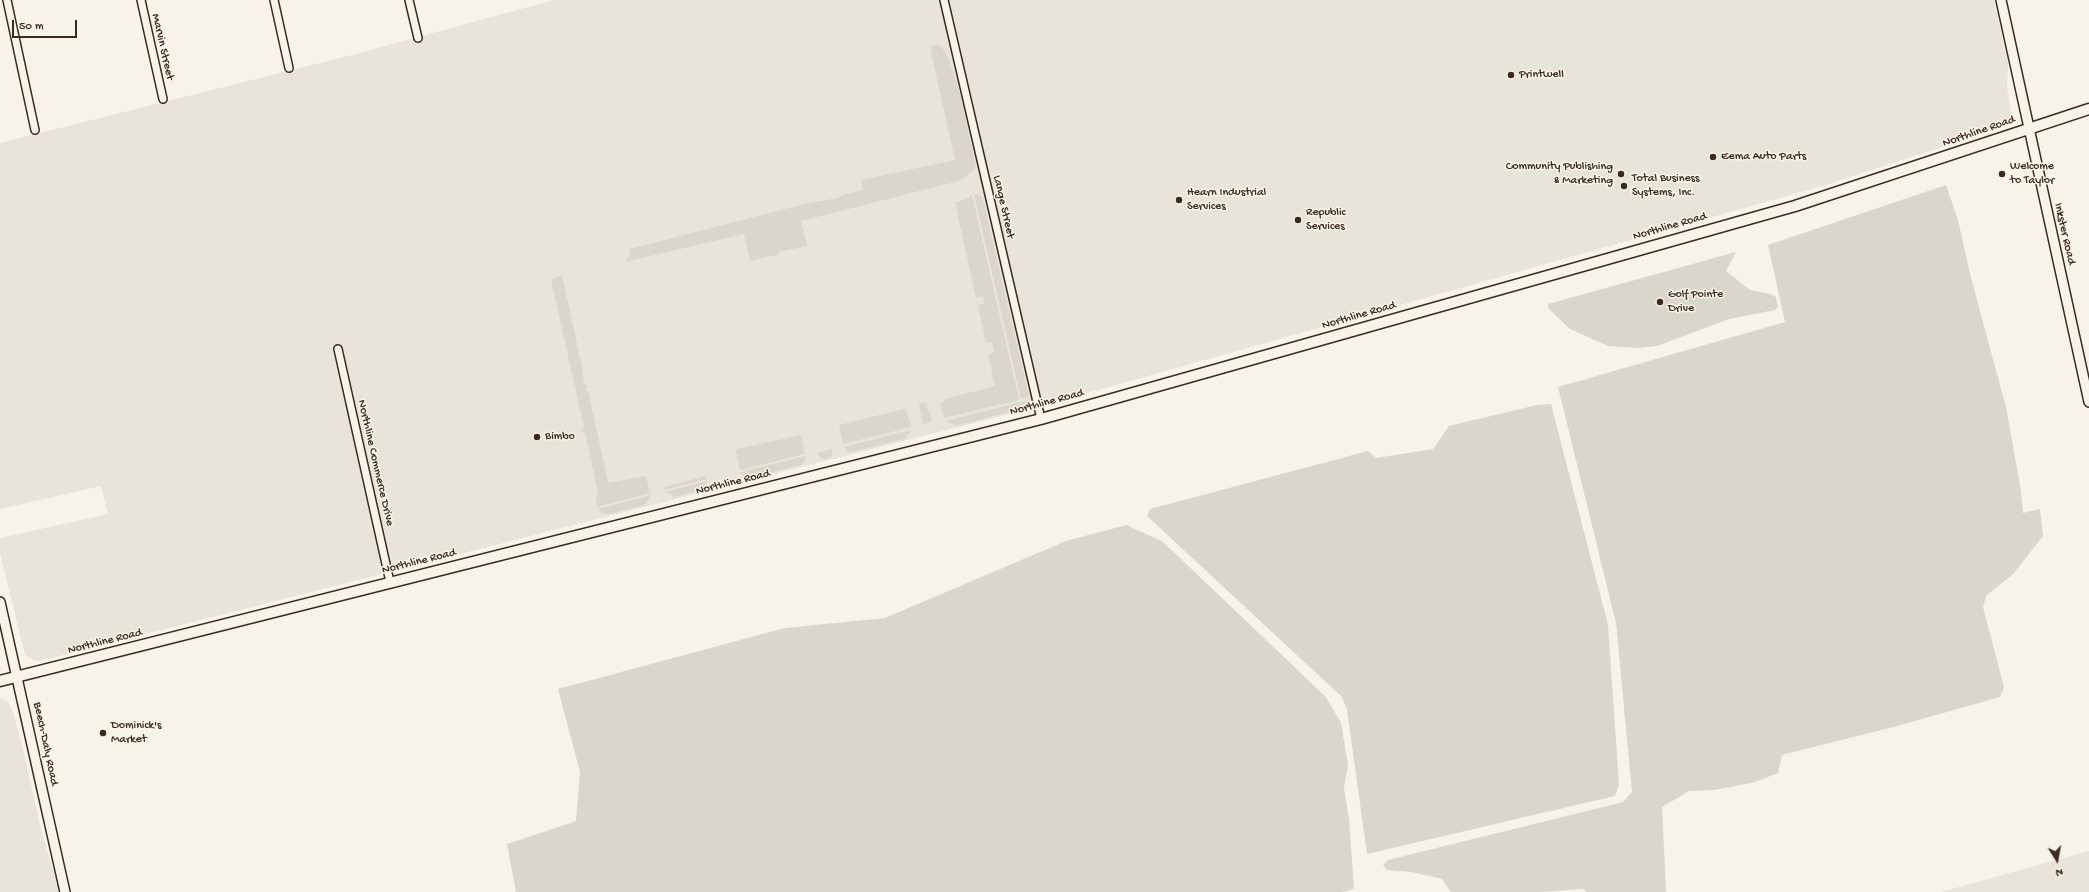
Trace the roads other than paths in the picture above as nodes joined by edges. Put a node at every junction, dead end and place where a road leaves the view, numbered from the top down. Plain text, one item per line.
1 (7, 0) edge
2 (141, 0) edge
3 (274, 0) edge
4 (409, 0) edge
5 (944, 0) edge
6 (2001, 0) edge
7 (418, 38) dead end
8 (289, 68) dead end
9 (163, 99) dead end
10 (2089, 109) edge
11 (2028, 129) junction
12 (35, 130) dead end
13 (338, 349) dead end
14 (2089, 402) edge
15 (1041, 419) junction
16 (390, 582) junction
17 (0, 602) edge
18 (18, 677) junction
19 (0, 682) edge
20 (66, 892) edge

1 - 12 street
2 - 9 street, Marvin Street
3 - 8 street
4 - 7 street
5 - 15 street, Lange Street
6 - 11 street, Inkster Road
10 - 11 main road, Northline Road
11 - 14 street, Inkster Road
11 - 15 main road, Northline Road
13 - 16 street, Northline Commerce Drive
15 - 16 main road, Northline Road
16 - 18 main road, Northline Road
17 - 18 street, Beech-Daly Road
18 - 19 main road, Northline Road
18 - 20 street, Beech-Daly Road

